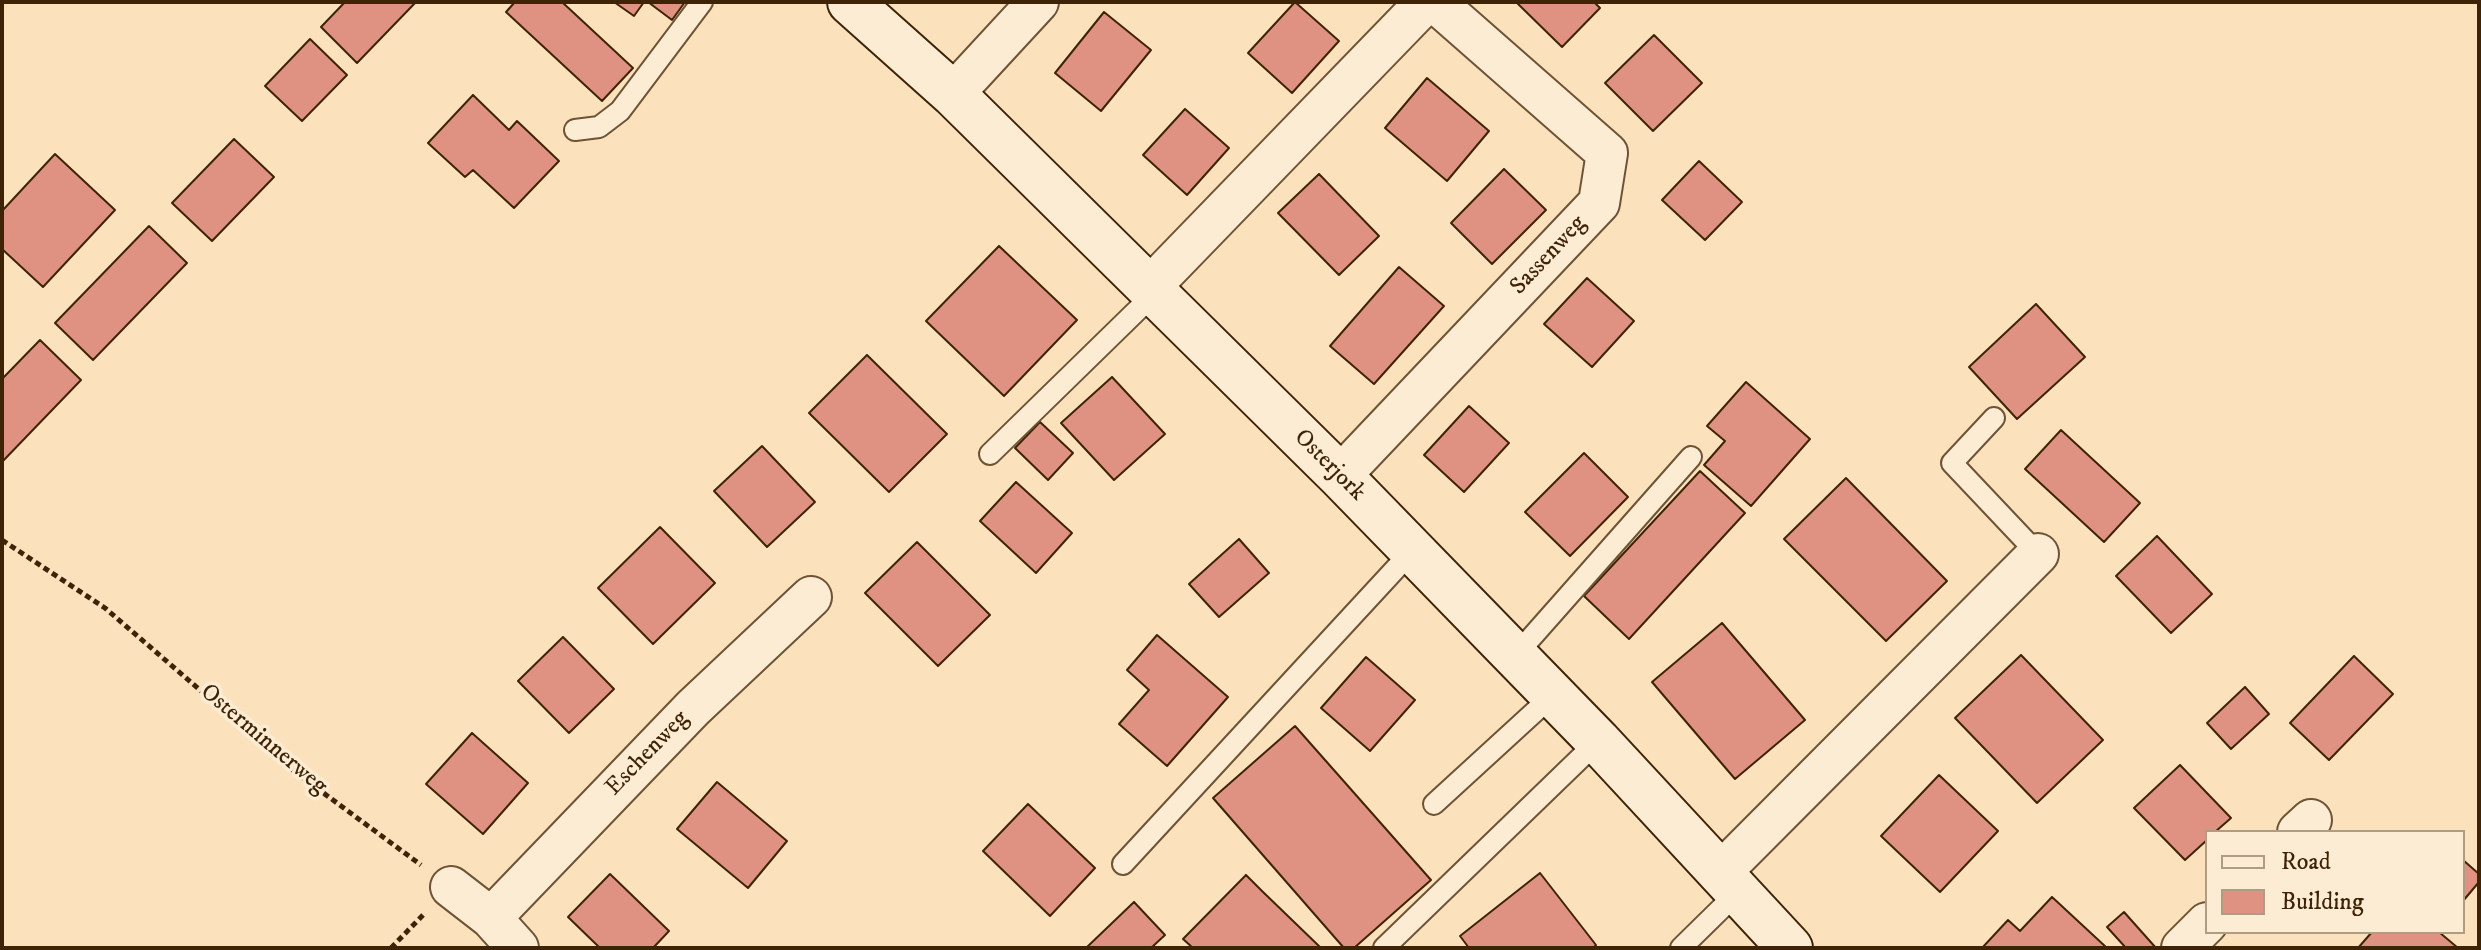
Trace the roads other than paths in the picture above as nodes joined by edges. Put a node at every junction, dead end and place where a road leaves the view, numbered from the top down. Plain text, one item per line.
1 (702, 2) edge
2 (850, 2) edge
3 (1038, 2) edge
4 (1426, 2) edge
5 (1435, 2) edge
6 (953, 94) junction
7 (575, 130) dead end
8 (1153, 290) junction
9 (1994, 418) dead end
10 (990, 454) dead end
11 (1691, 457) dead end
12 (1340, 476) junction
13 (1412, 551) junction
14 (2038, 554) joint
15 (811, 597) dead end
16 (1515, 656) junction
17 (1553, 695) junction
18 (1598, 741) junction
19 (1434, 804) dead end
20 (1123, 864) dead end
21 (1728, 884) junction
22 (451, 887) road end
23 (491, 918) junction
24 (2205, 925) edge
25 (518, 948) edge
26 (1384, 948) edge
27 (1681, 948) edge
28 (1790, 948) edge
29 (2182, 948) edge

1 - 7 lane
2 - 6 main road, Osterjork
3 - 6 street
4 - 8 street
5 - 12 street, Sassenweg
6 - 8 main road, Osterjork
8 - 10 lane
8 - 12 main road, Osterjork
9 - 14 lane
11 - 16 lane
12 - 13 main road, Osterjork
13 - 16 main road, Osterjork
13 - 20 lane
14 - 21 street
15 - 23 street, Eschenweg
16 - 17 main road, Osterjork
17 - 18 main road, Osterjork
17 - 19 lane
18 - 21 main road, Osterjork
18 - 26 lane
21 - 27 lane
21 - 28 main road, Osterjork
22 - 23 street
23 - 25 street
24 - 29 street

